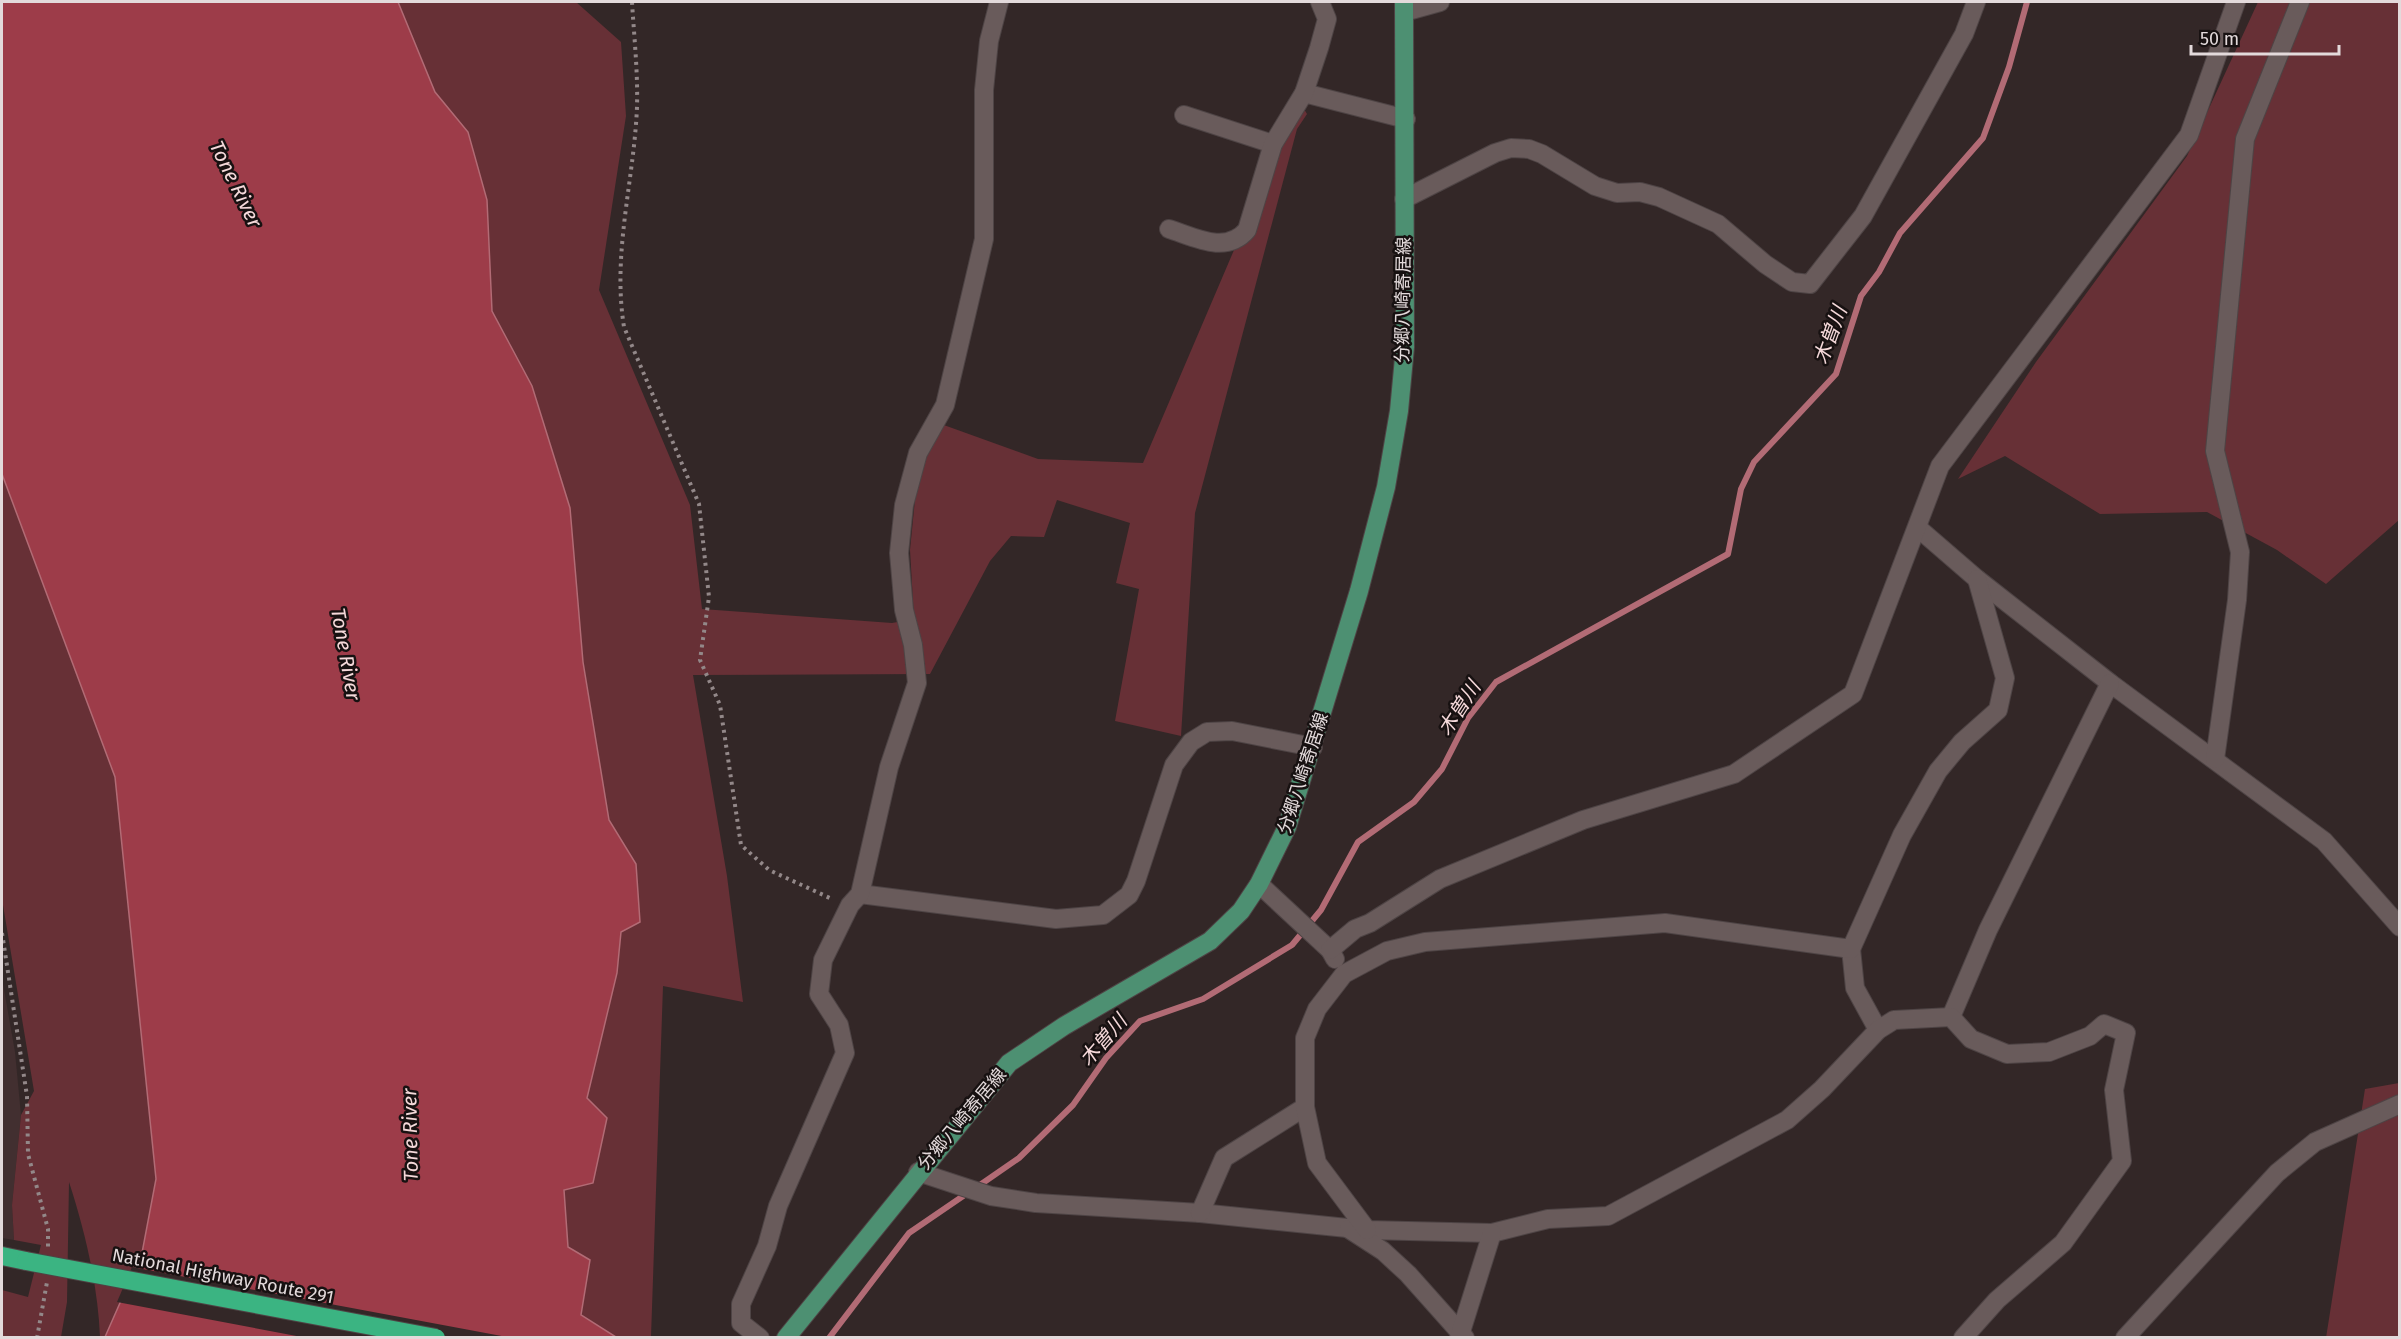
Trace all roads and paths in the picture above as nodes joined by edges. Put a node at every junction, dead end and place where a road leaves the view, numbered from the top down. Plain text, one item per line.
1 (632, 2) edge
2 (999, 2) edge
3 (1320, 2) edge
4 (1440, 2) edge
5 (1976, 2) edge
6 (2236, 2) edge
7 (2300, 2) edge
8 (1404, 7) edge
9 (1304, 93) junction
10 (1184, 115) dead end
11 (1406, 119) junction
12 (1273, 144) junction
13 (1404, 199) junction
14 (1169, 229) dead end
15 (1918, 528) junction
16 (1977, 579) junction
17 (2110, 683) junction
18 (1312, 747) junction
19 (2215, 759) junction
20 (1258, 884) junction
21 (855, 900) junction
22 (2400, 927) edge
23 (2, 933) edge
24 (1324, 945) junction
25 (1851, 949) junction
26 (1344, 974) junction
27 (1951, 1017) junction
28 (1878, 1030) junction
29 (2400, 1104) edge
30 (1305, 1107) junction
31 (918, 1172) junction
32 (1200, 1214) junction
33 (1345, 1226) junction
34 (1367, 1230) junction
35 (1491, 1233) junction
36 (48, 1250) dead end
37 (2, 1256) edge
38 (47, 1280) dead end
39 (1461, 1336) edge
40 (37, 1338) edge
41 (436, 1338) edge
42 (760, 1338) edge
43 (786, 1338) edge
44 (1963, 1338) edge
45 (2125, 1338) edge

1 - 21 path
2 - 21 street
3 - 9 street
4 - 8 street
5 - 13 street
6 - 15 street
7 - 19 street
8 - 11 main road, 分郷八崎寄居線
9 - 11 street
9 - 12 street
10 - 12 street
11 - 13 main road, 分郷八崎寄居線
12 - 14 street
13 - 18 main road, 分郷八崎寄居線
15 - 16 street
15 - 24 street
16 - 17 street
16 - 25 street
17 - 19 street
17 - 27 street
18 - 20 main road, 分郷八崎寄居線
18 - 21 street
19 - 22 street
20 - 24 street
20 - 31 main road, 分郷八崎寄居線
21 - 42 street
23 - 36 path
24 - 26 street
25 - 26 street
25 - 28 street
26 - 30 street
27 - 28 street
27 - 44 street
28 - 35 street
29 - 45 street
30 - 32 street
30 - 34 street
31 - 32 street
31 - 43 main road, 分郷八崎寄居線
32 - 33 street
33 - 34 street
33 - 39 street
34 - 35 street
35 - 39 street
37 - 41 highway, National Highway Route 291, bridge
38 - 40 path

